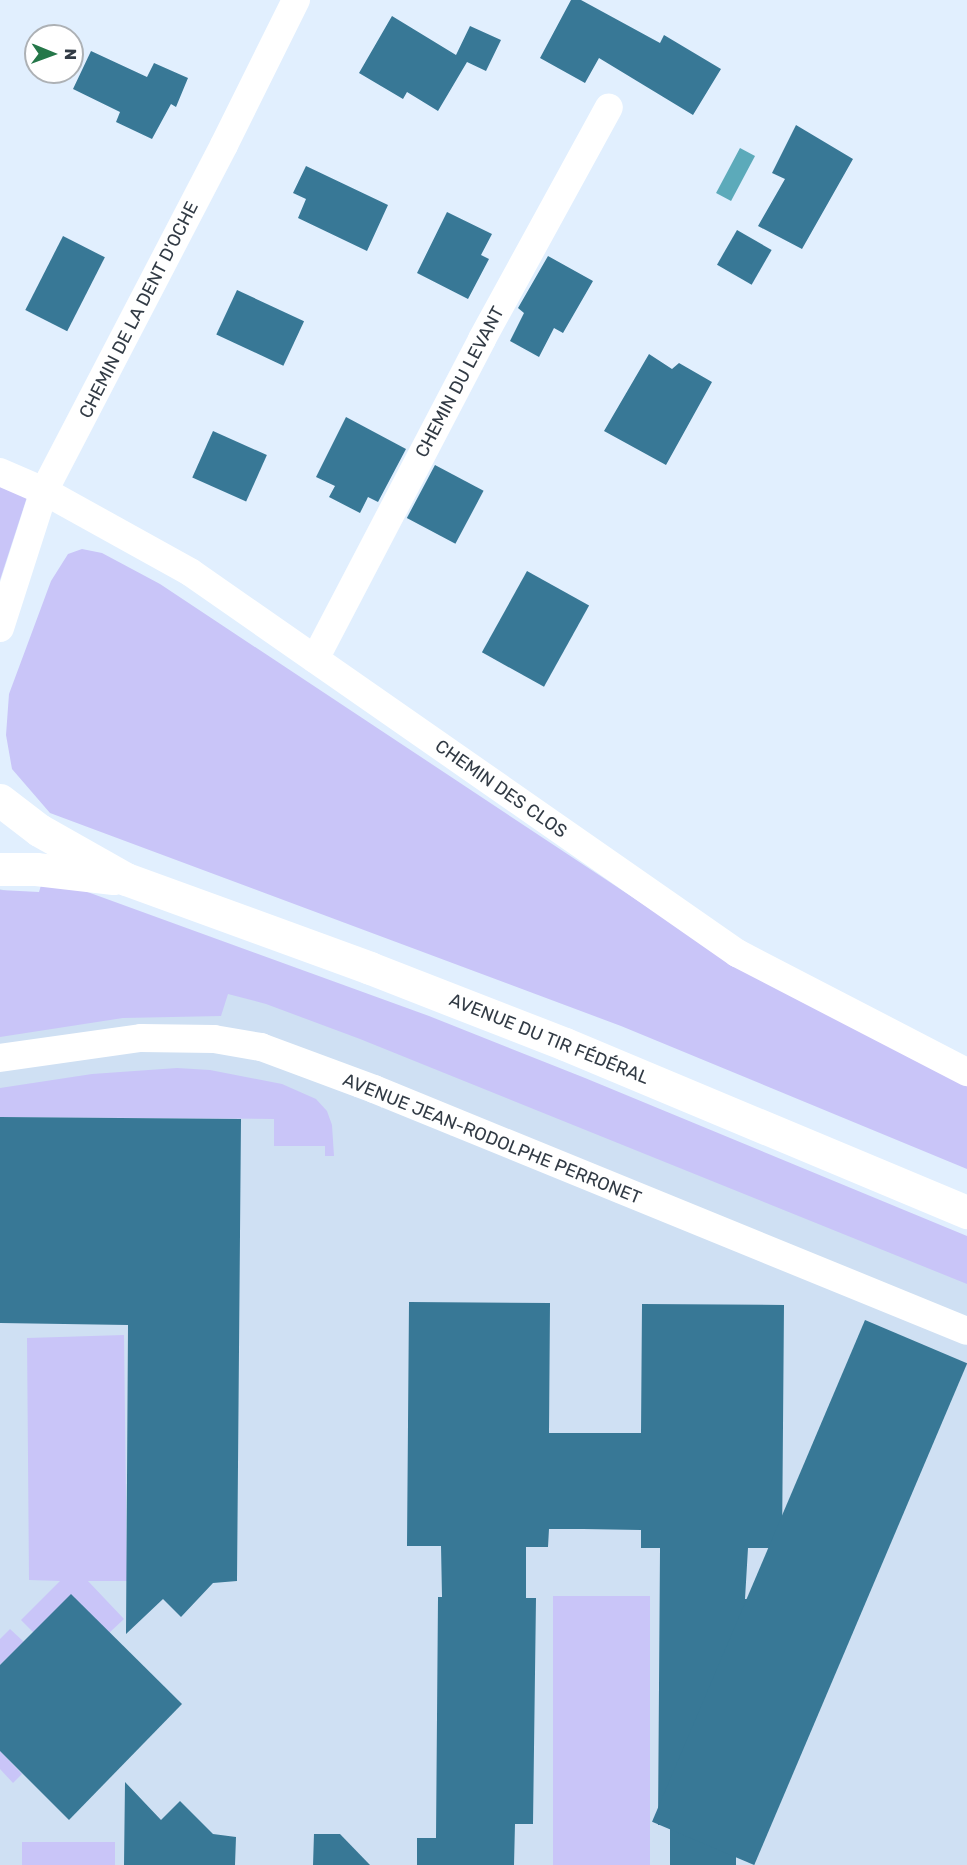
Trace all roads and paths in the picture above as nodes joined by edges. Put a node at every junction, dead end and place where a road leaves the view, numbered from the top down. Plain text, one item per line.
1 (296, 0) edge
2 (609, 107) dead end
3 (0, 472) edge
4 (44, 491) junction
5 (0, 628) edge
6 (315, 659) junction
7 (0, 800) edge
8 (0, 869) edge
9 (126, 879) junction
10 (0, 1058) edge
11 (967, 1072) edge
12 (967, 1212) edge
13 (967, 1330) edge

1 - 4 street, CHEMIN DE LA DENT D'OCHE
2 - 6 street, CHEMIN DU LEVANT
3 - 4 street, CHEMIN DES CLOS
4 - 5 street, CHEMIN DE LA DENT D'OCHE
4 - 6 street, CHEMIN DES CLOS
6 - 11 street, CHEMIN DES CLOS
7 - 9 main road, AVENUE DU TIR FÉDÉRAL
8 - 9 main road, AVENUE DU TIR FÉDÉRAL
9 - 12 main road, AVENUE DU TIR FÉDÉRAL
10 - 13 street, AVENUE JEAN-RODOLPHE PERRONET

